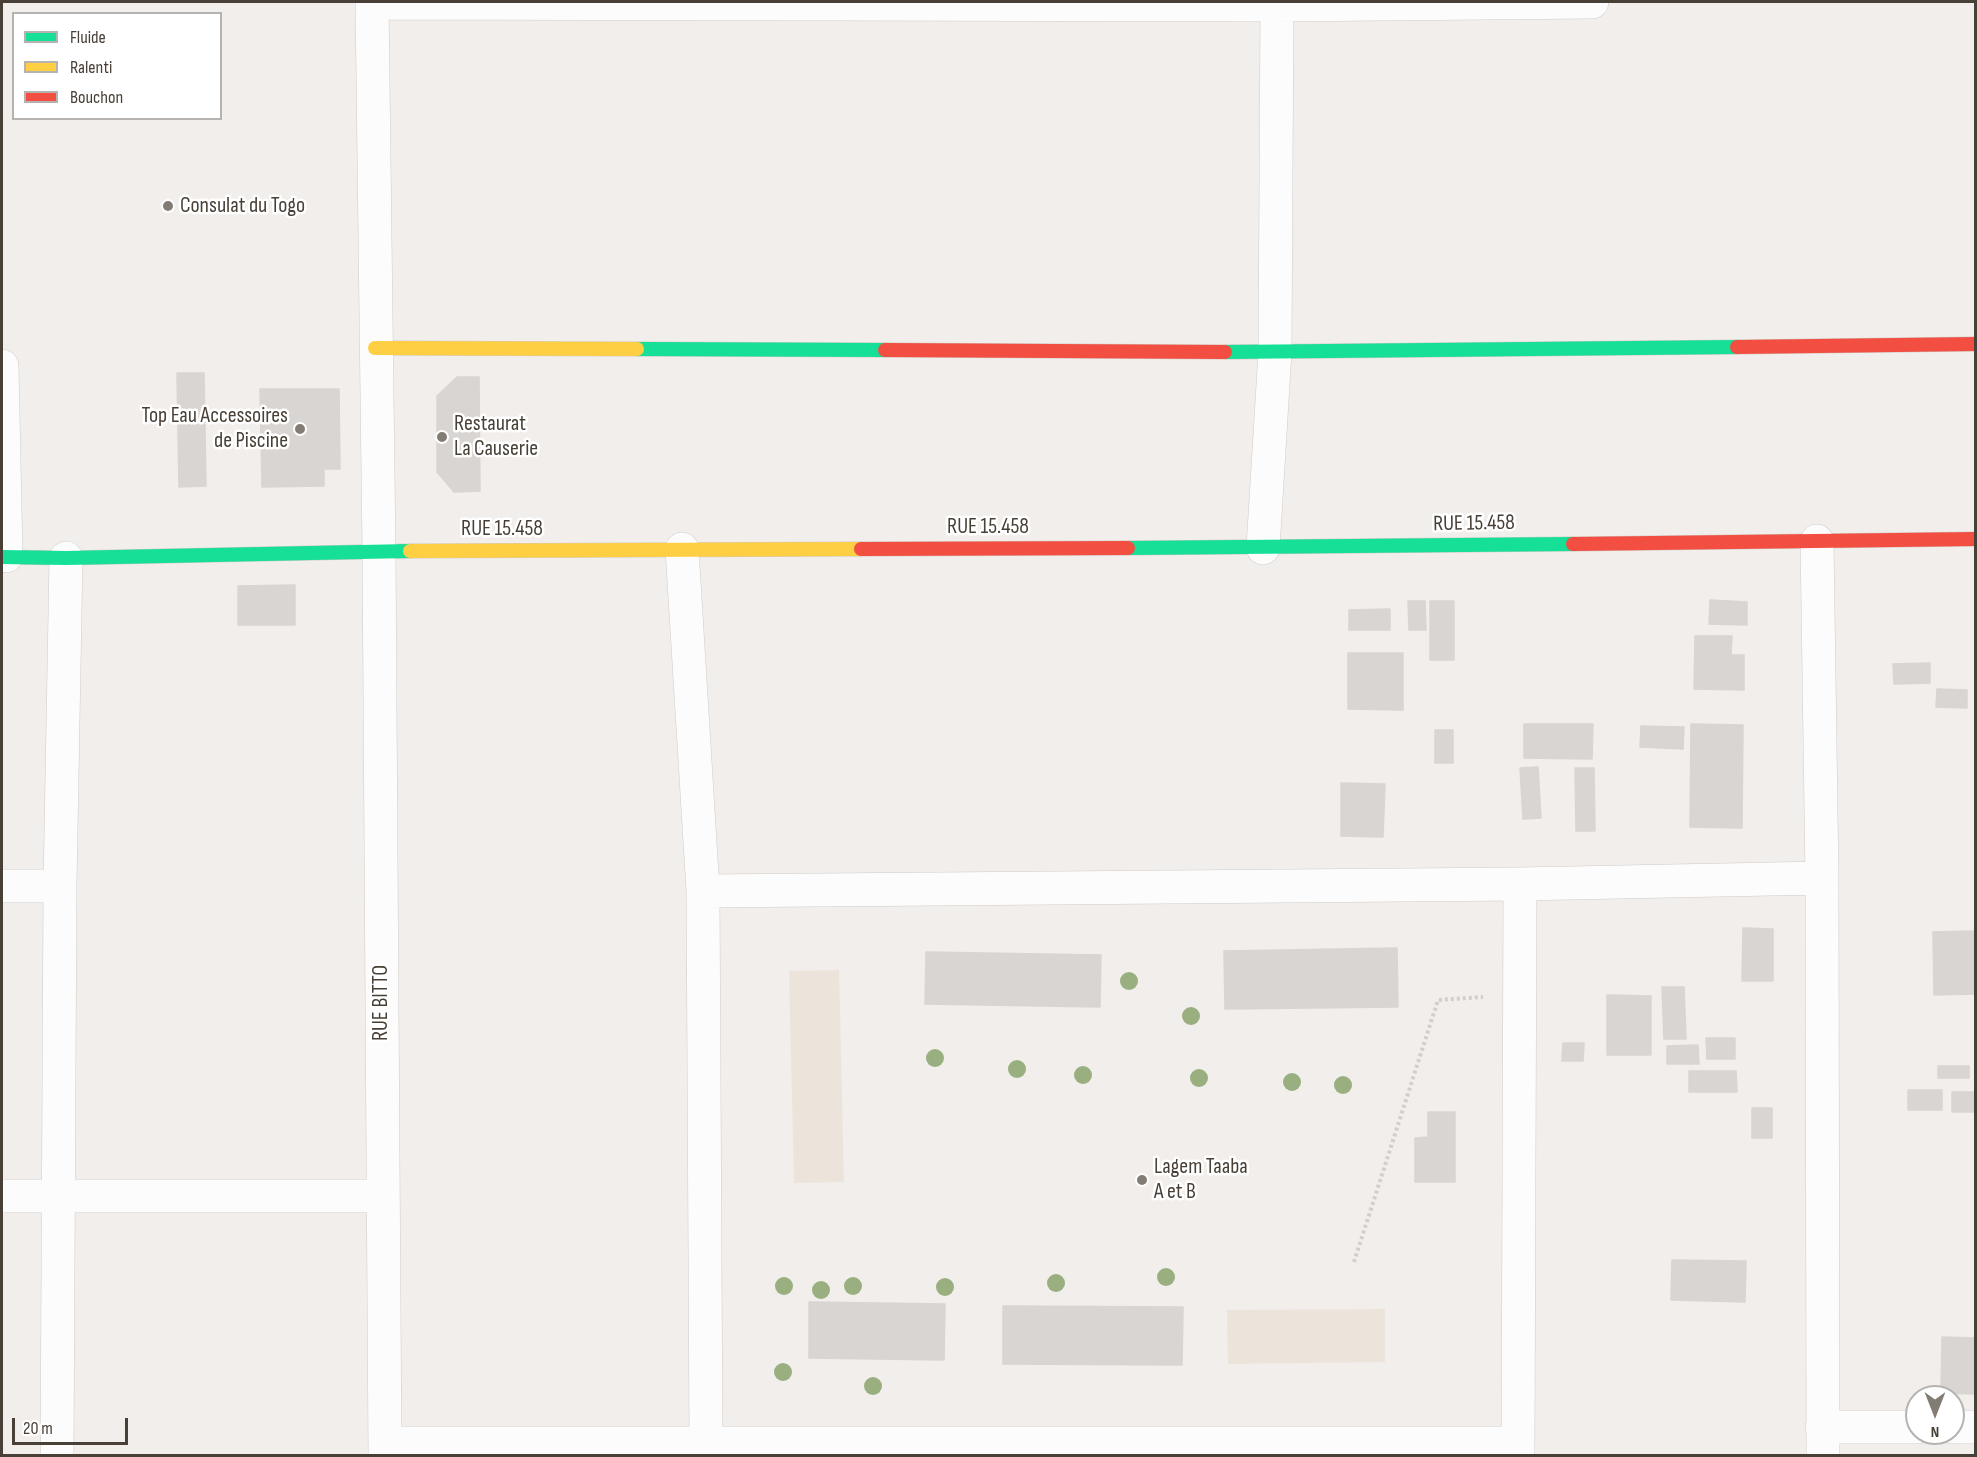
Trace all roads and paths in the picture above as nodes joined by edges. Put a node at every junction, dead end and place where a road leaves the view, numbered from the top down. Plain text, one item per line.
1 (372, 2) edge
2 (1592, 2) edge
3 (1277, 3) edge
4 (1976, 344) edge
5 (375, 348) junction
6 (1275, 352) junction
7 (2, 366) edge
8 (1976, 539) edge
9 (1817, 540) junction
10 (1263, 548) junction
11 (682, 549) junction
12 (379, 551) junction
13 (4, 556) edge
14 (66, 558) junction
15 (1822, 878) junction
16 (1520, 884) junction
17 (2, 886) edge
18 (60, 886) junction
19 (703, 891) junction
20 (1519, 994) junction
21 (58, 1196) junction
22 (383, 1196) junction
23 (2, 1197) edge
24 (1354, 1262) dead end
25 (1905, 1429) edge
26 (1822, 1441) edge
27 (706, 1443) junction
28 (385, 1449) edge
29 (1518, 1449) edge
30 (57, 1455) edge

1 - 3 street
1 - 5 street, RUE BITTO
2 - 3 street
3 - 6 street
4 - 6 main road
5 - 6 main road
5 - 12 street, RUE BITTO
6 - 10 street
7 - 13 street
8 - 9 main road, RUE 15.458
9 - 10 main road, RUE 15.458
9 - 15 street
10 - 11 main road, RUE 15.458
11 - 12 main road, RUE 15.458
11 - 19 street
12 - 14 main road, RUE 15.458
12 - 22 street, RUE BITTO
13 - 14 main road, RUE 15.458
14 - 18 street
15 - 16 street
15 - 26 street
16 - 19 street
16 - 20 street
17 - 18 street
18 - 21 street
19 - 27 street
20 - 24 path
20 - 29 street
21 - 22 street
21 - 23 street
21 - 30 street
22 - 28 street, RUE BITTO
25 - 26 street
27 - 28 street
27 - 29 street

